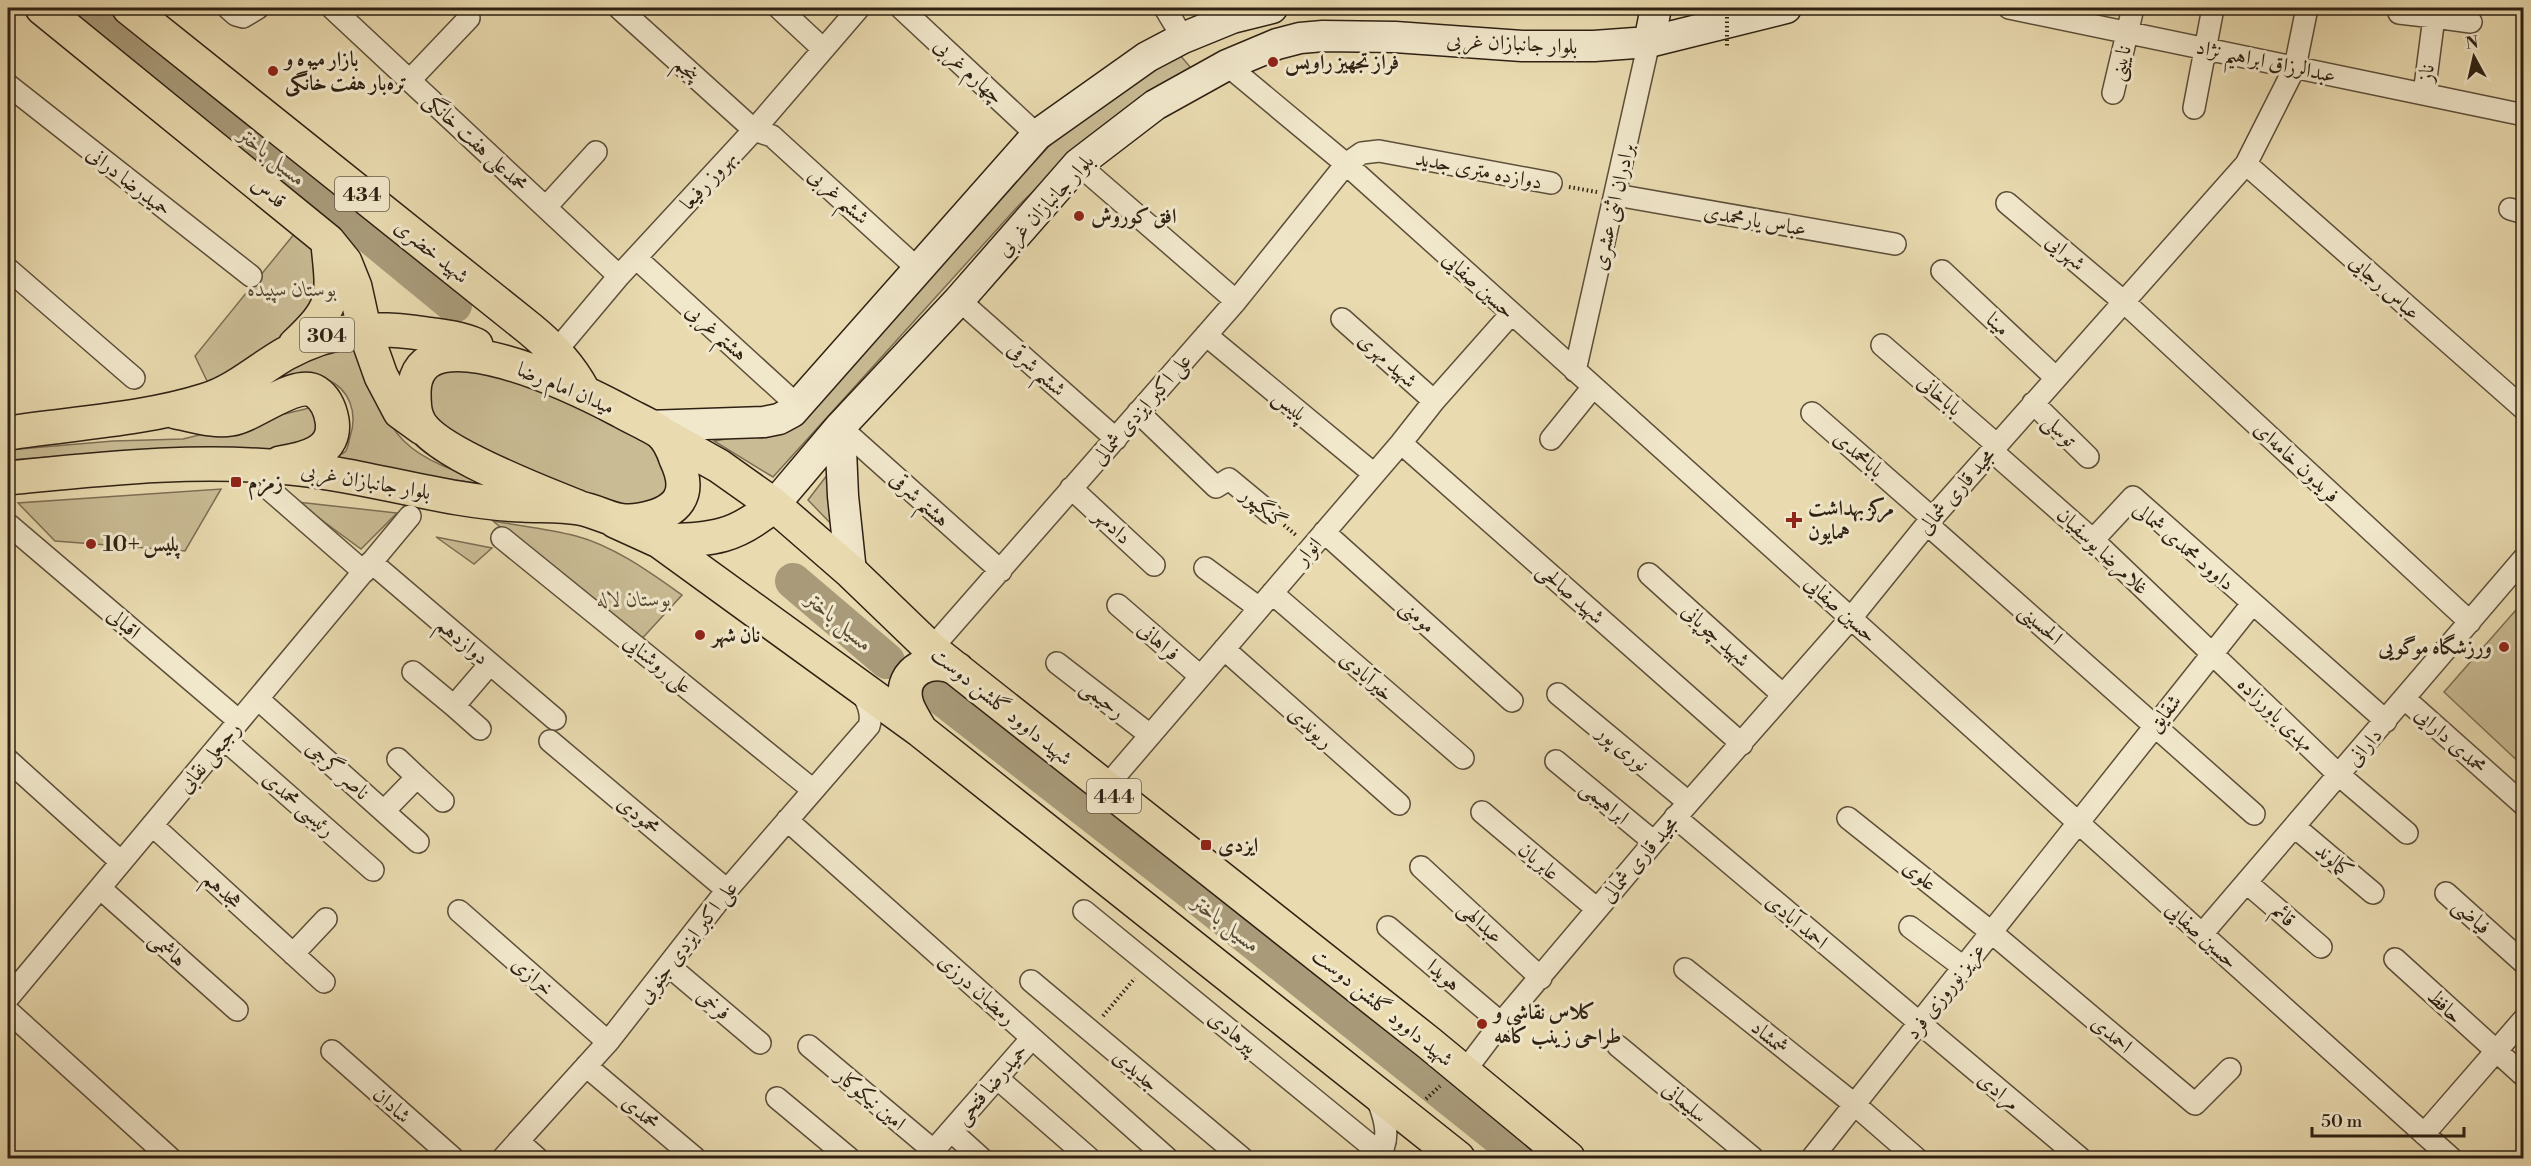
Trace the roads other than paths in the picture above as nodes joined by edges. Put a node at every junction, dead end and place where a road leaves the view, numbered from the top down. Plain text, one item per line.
1 (42, 8) edge
2 (129, 8) edge
3 (228, 8) edge
4 (258, 8) edge
5 (332, 8) edge
6 (619, 8) edge
7 (779, 8) edge
8 (859, 8) edge
9 (901, 8) edge
10 (1272, 8) edge
11 (1656, 8) edge
12 (1786, 8) edge
13 (2009, 8) edge
14 (2133, 8) edge
15 (2214, 8) edge
16 (2307, 8) edge
17 (1166, 9) edge
18 (2399, 13) dead end
19 (2434, 17) junction
20 (469, 18) dead end
21 (2471, 22) dead end
22 (2128, 32) junction
23 (1183, 38) junction
24 (1649, 42) junction
25 (2205, 48) junction
26 (823, 49) junction
27 (1227, 65) junction
28 (2295, 67) junction
29 (410, 80) junction
30 (8, 85) edge
31 (2113, 93) dead end
32 (2424, 94) junction
33 (2194, 108) dead end
34 (2523, 114) edge
35 (754, 130) junction
36 (1037, 135) junction
37 (596, 152) dead end
38 (1078, 164) junction
39 (2247, 164) junction
40 (1346, 165) junction
41 (1551, 183) road end
42 (1616, 195) junction
43 (2007, 203) dead end
44 (546, 207) junction
45 (328, 241) junction
46 (1895, 244) dead end
47 (636, 258) junction
48 (8, 269) edge
49 (919, 270) junction
50 (1941, 271) dead end
51 (251, 276) dead end
52 (619, 276) junction
53 (959, 300) junction
54 (1236, 301) junction
55 (2124, 302) junction
56 (1511, 314) junction
57 (1342, 320) dead end
58 (364, 328) junction
59 (1206, 335) junction
60 (1882, 345) dead end
61 (556, 351) junction
62 (285, 354) junction
63 (496, 360) junction
64 (1575, 371) junction
65 (2055, 377) junction
66 (134, 378) dead end
67 (1593, 387) junction
68 (584, 392) junction
69 (1434, 400) junction
70 (2033, 403) junction
71 (798, 406) junction
72 (168, 410) junction
73 (2523, 410) edge
74 (1138, 412) junction
75 (1812, 413) dead end
76 (840, 427) junction
77 (423, 429) junction
78 (655, 430) junction
79 (8, 433) edge
80 (1116, 439) junction
81 (1551, 439) dead end
82 (1401, 443) junction
83 (1995, 448) junction
84 (2088, 457) dead end
85 (238, 464) junction
86 (1374, 474) junction
87 (8, 478) edge
88 (1071, 488) junction
89 (270, 490) dead end
90 (774, 505) junction
91 (580, 508) junction
92 (1270, 513) road end
93 (410, 516) dead end
94 (615, 521) junction
95 (1930, 521) junction
96 (9, 525) dead end
97 (502, 538) dead end
98 (1317, 540) junction
99 (2093, 540) junction
100 (659, 541) junction
101 (2523, 558) edge
102 (1154, 565) dead end
103 (368, 567) junction
104 (1205, 568) dead end
105 (1001, 571) junction
106 (851, 572) junction
107 (1649, 574) dead end
108 (1265, 601) junction
109 (2252, 604) junction
110 (1118, 605) dead end
111 (1851, 618) junction
112 (2470, 622) junction
113 (931, 649) junction
114 (1224, 649) junction
115 (2212, 653) junction
116 (1056, 663) dead end
117 (490, 664) junction
118 (957, 669) junction
119 (413, 672) dead end
120 (837, 672) junction
121 (1200, 676) junction
122 (1558, 694) dead end
123 (1783, 695) junction
124 (258, 699) junction
125 (2405, 699) junction
126 (1512, 701) dead end
127 (454, 706) junction
128 (555, 719) dead end
129 (239, 721) junction
130 (2386, 721) junction
131 (2155, 725) junction
132 (480, 729) dead end
133 (921, 731) junction
134 (1150, 735) junction
135 (224, 739) junction
136 (550, 741) dead end
137 (1742, 744) junction
138 (1463, 758) dead end
139 (398, 759) dead end
140 (8, 760) edge
141 (1557, 761) dead end
142 (2339, 775) junction
143 (417, 777) junction
144 (1105, 788) junction
145 (813, 790) junction
146 (443, 801) dead end
147 (1399, 804) dead end
148 (2523, 805) edge
149 (1682, 810) junction
150 (384, 812) junction
151 (1482, 812) dead end
152 (2254, 814) dead end
153 (1848, 818) dead end
154 (787, 820) junction
155 (2078, 823) junction
156 (152, 825) junction
157 (2295, 827) junction
158 (2407, 833) dead end
159 (418, 842) dead end
160 (1654, 842) junction
161 (121, 862) junction
162 (1421, 867) dead end
163 (373, 870) dead end
164 (2247, 882) junction
165 (100, 888) junction
166 (727, 890) junction
167 (2373, 892) dead end
168 (2446, 893) dead end
169 (1597, 909) junction
170 (459, 911) dead end
171 (1084, 911) dead end
172 (326, 919) dead end
173 (1388, 927) dead end
174 (1910, 927) dead end
175 (1991, 932) junction
176 (2202, 934) junction
177 (2321, 947) dead end
178 (293, 954) junction
179 (2395, 959) dead end
180 (2523, 963) edge
181 (669, 966) junction
182 (1963, 967) junction
183 (1685, 969) dead end
184 (1541, 978) junction
185 (1031, 981) dead end
186 (324, 982) dead end
187 (8, 998) edge
188 (237, 1010) dead end
189 (8, 1011) edge
190 (2523, 1019) edge
191 (1501, 1023) junction
192 (1918, 1024) junction
193 (1032, 1038) junction
194 (608, 1042) junction
195 (760, 1043) dead end
196 (809, 1046) dead end
197 (1618, 1046) dead end
198 (332, 1051) dead end
199 (2495, 1052) junction
200 (586, 1066) junction
201 (2230, 1068) dead end
202 (2523, 1076) edge
203 (1454, 1077) junction
204 (997, 1078) junction
205 (1373, 1089) junction
206 (777, 1098) dead end
207 (1854, 1104) junction
208 (951, 1131) junction
209 (2424, 1134) junction
210 (518, 1141) junction
211 (930, 1155) edge
212 (1379, 1156) edge
213 (170, 1158) edge
214 (453, 1158) edge
215 (503, 1158) edge
216 (537, 1158) edge
217 (695, 1158) edge
218 (849, 1158) edge
219 (981, 1158) edge
220 (1089, 1158) edge
221 (1167, 1158) edge
222 (1242, 1158) edge
223 (1458, 1158) edge
224 (1568, 1158) edge
225 (1753, 1158) edge
226 (1812, 1158) edge
227 (1916, 1158) edge
228 (2080, 1158) edge
229 (2451, 1158) edge

1 - 45 main road, قدس / 434
2 - 61 main road, شهید خضری / 434
3 - 4 street
5 - 29 street, محمدعلی هفت خانگی
6 - 35 street, پنجم
7 - 26 street
8 - 26 street, بهروز رفیعا
9 - 36 street, چهارم غربی
10 - 23 main road
11 - 24 main road
12 - 24 main road, بلوار جانبازان غربی
13 - 22 street, عبدالرزاق ابراهیم نژاد
14 - 22 street, نایینی
15 - 25 street
16 - 28 street, مجید قاری شمالی
17 - 23 street
18 - 19 street
19 - 21 street
19 - 32 street, ناز
20 - 29 street
22 - 25 street, عبدالرزاق ابراهیم نژاد
22 - 31 street, نایینی
23 - 27 main road
23 - 36 main road
24 - 27 main road, بلوار جانبازان غربی
24 - 42 street, برادران اثنی عشری
25 - 28 street, عبدالرزاق ابراهیم نژاد
25 - 33 street
26 - 35 street, بهروز رفیعا
27 - 38 main road, بلوار جانبازان غربی
27 - 40 street, حسین صفایی
28 - 32 street, عبدالرزاق ابراهیم نژاد
28 - 39 street, مجید قاری شمالی
29 - 44 street, محمدعلی هفت خانگی
30 - 51 street, حمیدرضا درانی
32 - 34 street, عبدالرزاق ابراهیم نژاد
35 - 47 street, بهروز رفیعا
35 - 49 street, ششم غربی
36 - 49 main road
37 - 44 street
38 - 53 main road, بلوار جانبازان غربی
38 - 54 street
39 - 55 street, مجید قاری شمالی
39 - 73 street, عباس رجایی
40 - 41 street, دوازده متری جدید
40 - 54 street, علی اکبر ایزدی شمالی
40 - 56 street, حسین صفایی
42 - 46 street, عباس یارمحمدی
42 - 64 street, برادران اثنی عشری
43 - 55 street, شهرایی
44 - 52 street, محمدعلی هفت خانگی
45 - 58 main road, قدس / 434
45 - 62 main road
47 - 52 street, بهروز رفیعا
47 - 71 street, هشتم غربی
48 - 66 street
49 - 71 main road
50 - 65 street, مینا
52 - 61 street, بهروز رفیعا
53 - 76 main road, بلوار جانبازان غربی
53 - 80 street, ششم شرقی
54 - 59 street, علی اکبر ایزدی شمالی
55 - 65 street, مجید قاری شمالی
55 - 112 street, فریدون خامه‌ای
56 - 64 street, حسین صفایی
56 - 69 street, انوار
57 - 69 street, شهید مهری
58 - 62 main road, 304
58 - 63 main road, 304
58 - 77 main road, قدس / 434
59 - 74 street, علی اکبر ایزدی شمالی
59 - 86 street, پلیس
60 - 83 street, باباخانی
61 - 68 main road, شهید خضری / 434
62 - 72 main road, 304
63 - 68 main road, میدان امام رضا
63 - 77 main road, میدان امام رضا
64 - 67 street, حسین صفایی
65 - 70 street, مجید قاری شمالی
67 - 81 street
67 - 111 street, حسین صفایی
68 - 78 main road, میدان امام رضا
69 - 82 street, انوار
70 - 83 street, مجید قاری شمالی
70 - 84 street, توسلی
71 - 78 main road
72 - 79 main road, 304
72 - 85 main road
74 - 80 street, علی اکبر ایزدی شمالی
74 - 92 street, گنگپور
75 - 95 street, بابامحمدی
76 - 90 main road, بلوار جانبازان غربی
76 - 105 street, هشتم شرقی
76 - 106 main road
77 - 91 main road
78 - 90 main road, شهید داوود گلشن دوست / 444
78 - 94 main road
80 - 88 street, علی اکبر ایزدی شمالی
82 - 86 street, انوار
82 - 137 street, شهید صالحی
83 - 95 street, مجید قاری شمالی
83 - 99 street, غلامرضا یوسفیان
85 - 87 main road, بلوار جانبازان غربی
85 - 91 main road, بلوار جانبازان غربی
86 - 98 street, انوار
88 - 102 street, دادمهر
88 - 105 street, علی اکبر ایزدی شمالی
89 - 103 street, دوازدهم
90 - 100 main road
90 - 106 main road, شهید داوود گلشن دوست / 444
91 - 94 main road
93 - 103 street, رجبعلی نقابی
94 - 100 main road
95 - 111 street, مجید قاری شمالی
95 - 131 street, الحسینی
96 - 129 street, اقبالی
97 - 145 street, علی روشنایی
98 - 108 street, انوار
98 - 126 street, مومنی
99 - 109 street, داوود محمدی شمالی
99 - 115 street, غلامرضا یوسفیان
100 - 120 main road
101 - 112 street, دارانی
103 - 117 street, دوازدهم
103 - 124 street, رجبعلی نقابی
104 - 108 street, خیرآبادی
105 - 113 street, علی اکبر ایزدی شمالی
106 - 113 main road, شهید داوود گلشن دوست / 444
107 - 123 street, شهید چوپانی
108 - 114 street, انوار
108 - 138 street, خیرآبادی
109 - 115 street, شقایق
109 - 130 street
110 - 121 street, فراهانی
111 - 123 street, مجید قاری شمالی
111 - 155 street, حسین صفایی
112 - 125 street, دارانی
113 - 118 main road, شهید داوود گلشن دوست / 444
114 - 121 street, انوار
114 - 147 street, ریوندی
115 - 131 street, شقایق
115 - 142 street, مهدی یاورزاده
116 - 134 street, رحیمی
117 - 127 street
117 - 128 street, دوازدهم
118 - 133 main road
118 - 144 main road, شهید داوود گلشن دوست / 444
119 - 127 street
120 - 133 main road
120 - 145 street, علی اکبر ایزدی جنوبی
121 - 134 street, انوار
122 - 149 street, نوری پور
123 - 137 street, مجید قاری شمالی
124 - 129 street, رجبعلی نقابی
124 - 150 street, ناصر گرجی
125 - 130 street, دارانی
125 - 148 street, محمدی دارایی
127 - 132 street
129 - 135 street, رجبعلی نقابی
130 - 142 street, دارانی
131 - 152 street, الحسینی
131 - 155 street, شقایق
133 - 205 main road
134 - 144 street, انوار
135 - 156 street, رجبعلی نقابی
135 - 163 street, رئیسی محمدی
136 - 166 street, محمودی
137 - 149 street, مجید قاری شمالی
139 - 143 street
140 - 161 street
141 - 160 street, ابراهیمی
142 - 157 street, دارانی
142 - 158 street, مهدی یاورزاده
143 - 146 street
143 - 150 street
144 - 203 main road, شهید داوود گلشن دوست / 444
145 - 154 street, علی اکبر ایزدی جنوبی
149 - 160 street, مجید قاری شمالی
149 - 192 street, احمد آبادی
150 - 159 street, ناصر گرجی
151 - 169 street, عابریان
153 - 175 street, علوی
154 - 166 street, علی اکبر ایزدی جنوبی
154 - 193 street, رمضان درزی
155 - 175 street, عزیز نوروزی فرد
155 - 176 street, حسین صفایی
156 - 161 street, رجبعلی نقابی
156 - 178 street, هجدهم
157 - 164 street, دارانی
157 - 167 street, کمالوند
160 - 169 street, مجید قاری شمالی
161 - 165 street, رجبعلی نقابی
162 - 184 street, عبدالهی
164 - 176 street, دارانی
164 - 177 street, قائم
165 - 187 street, رجبعلی نقابی
165 - 188 street, هاشمی
166 - 181 street, علی اکبر ایزدی جنوبی
168 - 180 street, فیاضی
169 - 184 street, مجید قاری شمالی
170 - 194 street, خرازی
171 - 212 street, پیرهادی
172 - 178 street
173 - 191 street, هویدا
174 - 182 street
175 - 182 street, عزیز نوروزی فرد
175 - 201 street, احمدی
176 - 209 street, حسین صفایی
178 - 186 street, هجدهم
179 - 199 street, حافظ
181 - 194 street, علی اکبر ایزدی جنوبی
181 - 195 street, فرخی
182 - 192 street, عزیز نوروزی فرد
183 - 207 street, شمشاد
184 - 191 street, مجید قاری شمالی
185 - 222 street, جدیدی
189 - 213 street
190 - 199 street
191 - 203 street, مجید قاری شمالی
192 - 207 street, عزیز نوروزی فرد
192 - 228 street, مرادی
193 - 204 street, حمیدرضا فتحی
193 - 221 street, رمضان درزی
194 - 200 street, علی اکبر ایزدی جنوبی
196 - 211 street, امین نیکوکار
197 - 225 street, سلیمانی
198 - 214 street, شادان
199 - 202 street, حافظ
199 - 209 street
200 - 210 street, علی اکبر ایزدی جنوبی
200 - 217 street, محمدی
203 - 224 main road, شهید داوود گلشن دوست / 444
204 - 208 street, حمیدرضا فتحی
204 - 220 street
205 - 212 street
205 - 223 main road
206 - 218 street
207 - 226 street, عزیز نوروزی فرد
207 - 227 street, شمشاد
208 - 211 street, حمیدرضا فتحی
208 - 219 street
209 - 229 street, حسین صفایی
210 - 215 street, علی اکبر ایزدی جنوبی
210 - 216 street

